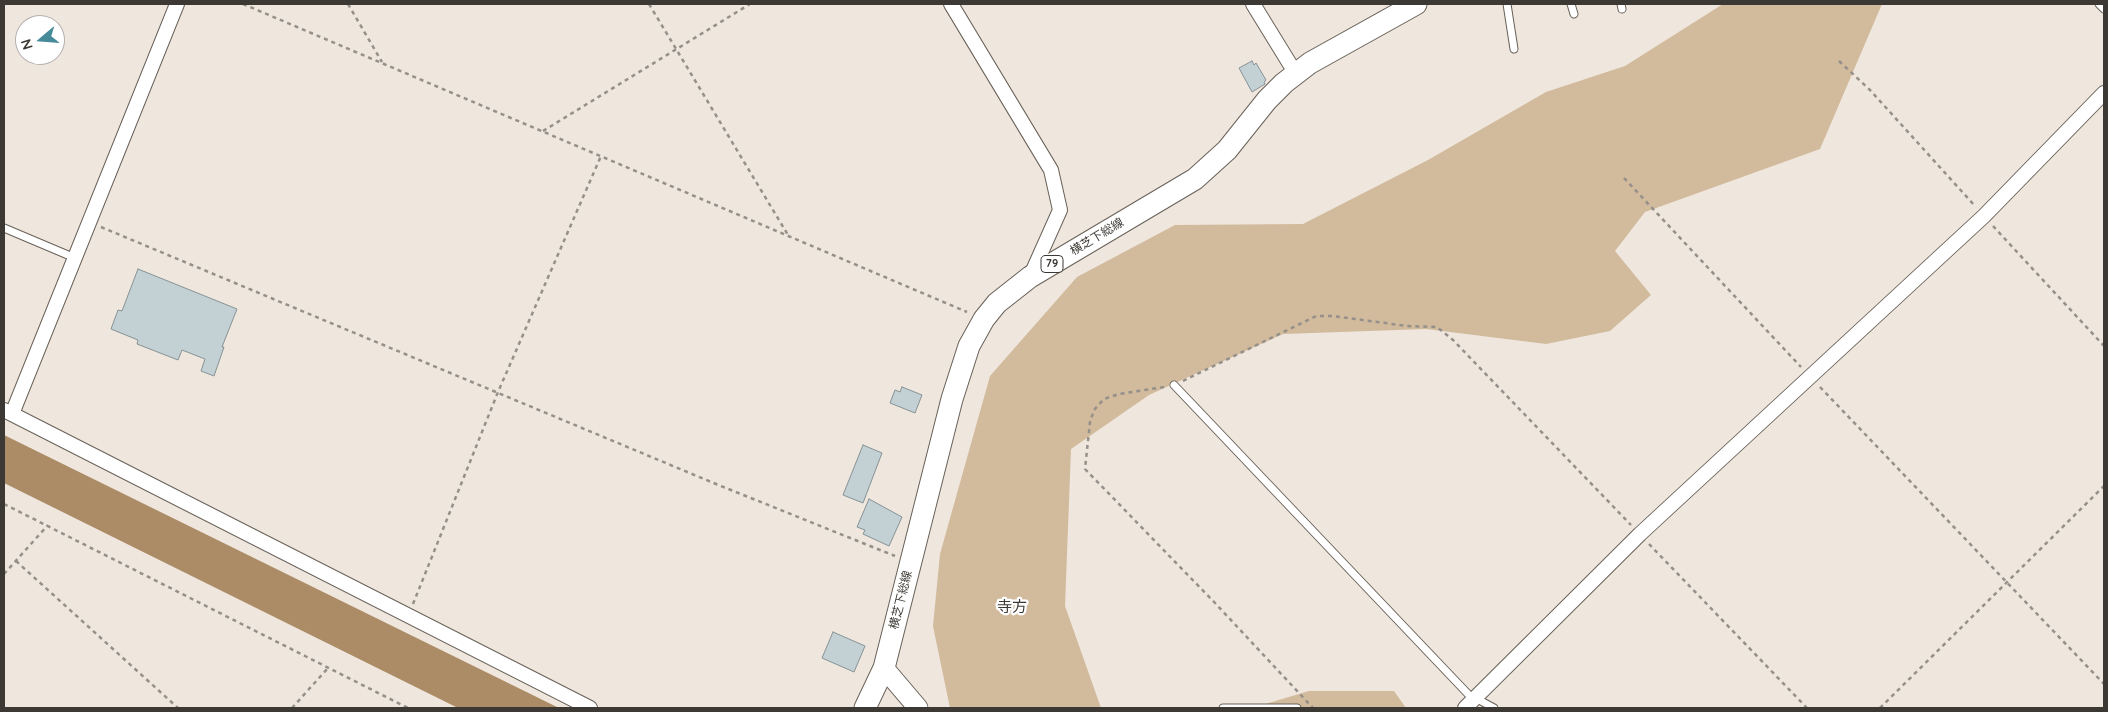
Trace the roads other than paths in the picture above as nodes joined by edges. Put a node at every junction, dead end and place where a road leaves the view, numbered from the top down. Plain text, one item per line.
1 (177, 4) edge
2 (951, 4) edge
3 (1253, 4) edge
4 (1416, 4) edge
5 (1507, 4) edge
6 (1571, 4) edge
7 (2099, 4) edge
8 (2104, 9) edge
9 (1574, 14) dead end
10 (1514, 49) dead end
11 (1296, 74) junction
12 (2104, 93) edge
13 (4, 228) edge
14 (74, 258) junction
15 (1030, 277) junction
16 (1174, 385) dead end
17 (8, 412) edge
18 (884, 668) junction
19 (1475, 697) junction
20 (590, 708) edge
21 (865, 708) edge
22 (918, 708) edge
23 (1223, 708) edge
24 (1297, 708) edge
25 (1465, 708) edge
26 (1494, 708) edge

1 - 14 street
2 - 15 street
3 - 11 street
4 - 11 main road, 横芝下総線 / 79
5 - 10 lane
6 - 9 lane
7 - 8 lane
11 - 15 main road, 横芝下総線 / 79
12 - 19 street
13 - 14 lane
14 - 17 street
15 - 18 main road, 横芝下総線 / 79
16 - 19 lane
17 - 20 street
18 - 21 main road, 横芝下総線 / 79
18 - 22 main road
19 - 25 street
19 - 26 lane
23 - 24 lane

